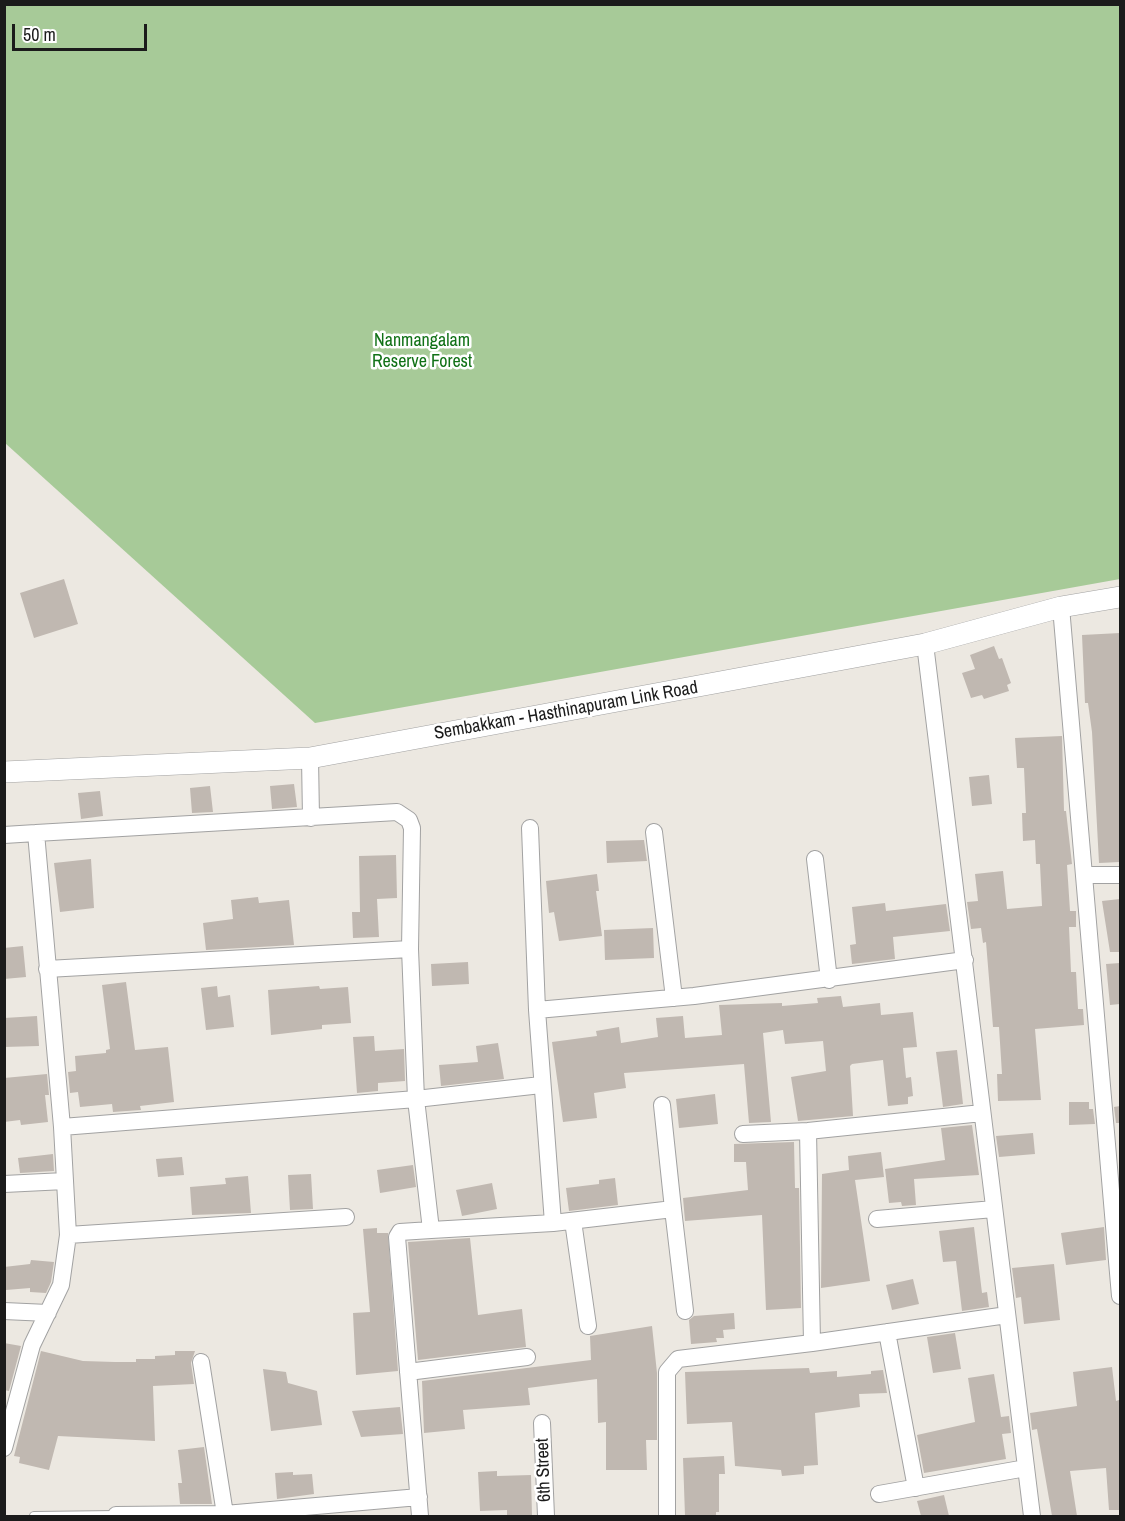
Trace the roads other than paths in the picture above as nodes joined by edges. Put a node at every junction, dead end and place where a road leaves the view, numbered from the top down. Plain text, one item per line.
1 (1120, 597) edge
2 (1061, 607) junction
3 (925, 644) junction
4 (310, 758) junction
5 (4, 772) edge
6 (311, 818) junction
7 (530, 828) dead end
8 (654, 832) dead end
9 (36, 833) junction
10 (4, 836) edge
11 (815, 859) dead end
12 (1085, 875) junction
13 (1120, 875) edge
14 (410, 949) junction
15 (965, 960) junction
16 (47, 969) junction
17 (829, 980) junction
18 (674, 998) junction
19 (537, 1010) junction
20 (541, 1085) junction
21 (416, 1099) junction
22 (662, 1105) dead end
23 (981, 1113) junction
24 (62, 1127) junction
25 (808, 1131) junction
26 (743, 1134) dead end
27 (65, 1181) junction
28 (4, 1184) edge
29 (673, 1209) junction
30 (994, 1209) junction
31 (346, 1217) dead end
32 (877, 1219) dead end
33 (573, 1221) junction
34 (553, 1223) junction
35 (431, 1230) junction
36 (68, 1235) junction
37 (1120, 1296) edge
38 (4, 1311) edge
39 (685, 1311) dead end
40 (48, 1313) junction
41 (1008, 1315) junction
42 (588, 1326) dead end
43 (887, 1332) junction
44 (812, 1343) junction
45 (527, 1357) dead end
46 (201, 1362) dead end
47 (408, 1372) junction
48 (542, 1423) dead end
49 (4, 1448) edge
50 (1026, 1468) junction
51 (916, 1488) junction
52 (879, 1494) dead end
53 (419, 1497) junction
54 (225, 1514) junction
55 (116, 1515) joint
56 (34, 1516) edge
57 (420, 1516) edge
58 (546, 1516) edge
59 (668, 1516) edge
60 (1032, 1516) edge

1 - 2 street, Sembakkam - Hasthinapuram Link Road
2 - 3 street, Sembakkam - Hasthinapuram Link Road
2 - 12 street
3 - 4 street, Sembakkam - Hasthinapuram Link Road
3 - 15 street
4 - 5 street, Sembakkam - Hasthinapuram Link Road
4 - 6 street
6 - 9 street
6 - 14 street
7 - 19 street
8 - 18 street
9 - 10 street
9 - 16 street
11 - 17 street
12 - 13 street
12 - 37 street
14 - 16 street
14 - 21 street
15 - 17 street
15 - 23 street
16 - 24 street
17 - 18 street
18 - 19 street
19 - 20 street
20 - 21 street
20 - 34 street
21 - 24 street
21 - 35 street
22 - 29 street
23 - 25 street
23 - 30 street
24 - 27 street
25 - 26 street
25 - 44 street
27 - 28 street
27 - 36 street
29 - 33 street
29 - 39 street
30 - 32 street
30 - 41 street
31 - 36 street
33 - 34 street
33 - 42 street
34 - 35 street
35 - 47 street
36 - 40 street
38 - 40 street
40 - 49 street
41 - 43 street
41 - 50 street
43 - 44 street
43 - 51 street
44 - 59 street
45 - 47 street
46 - 54 street
47 - 53 street
48 - 58 street, 6th Street
50 - 51 street
50 - 60 street
51 - 52 street
53 - 54 street
53 - 57 street
54 - 55 street
55 - 56 lane

